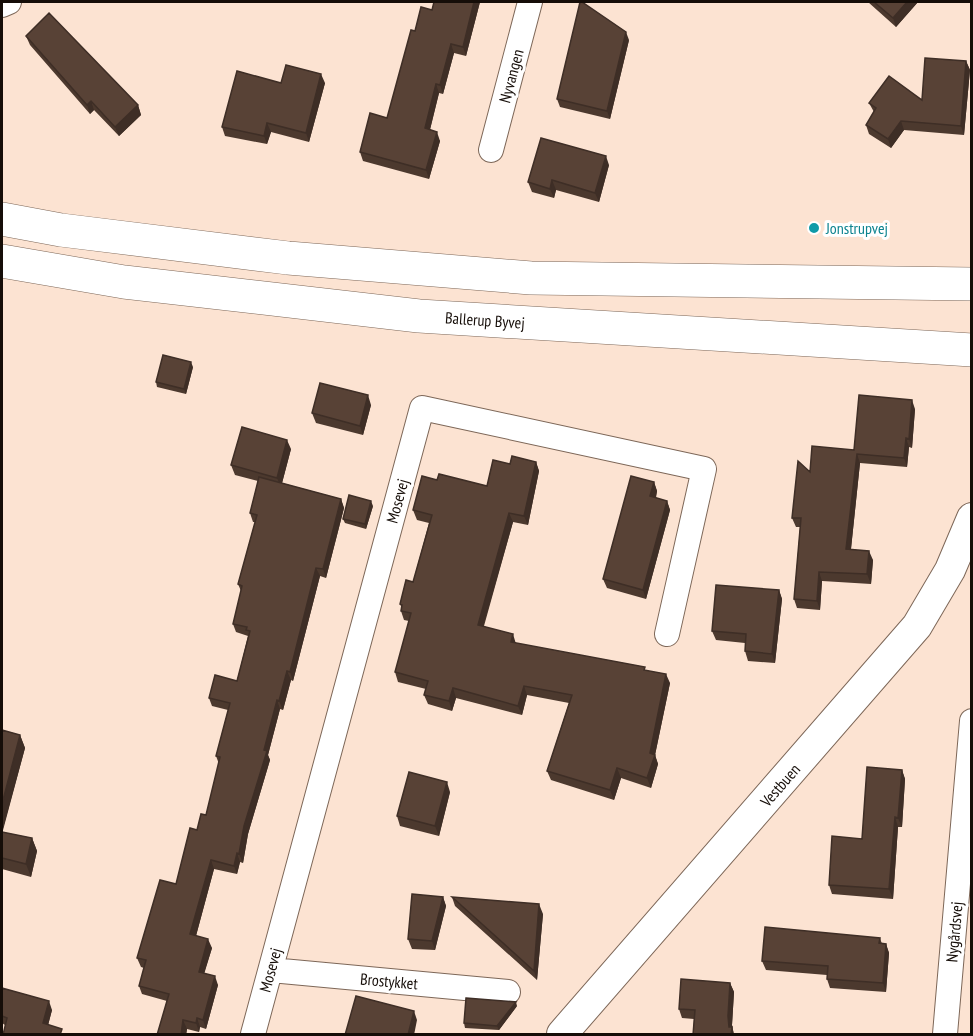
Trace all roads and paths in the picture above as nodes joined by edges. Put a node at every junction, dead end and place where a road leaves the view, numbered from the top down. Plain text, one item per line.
1 (9, 2) edge
2 (530, 2) edge
3 (2, 5) edge
4 (491, 150) dead end
5 (2, 219) edge
6 (2, 261) edge
7 (972, 284) edge
8 (972, 350) edge
9 (972, 518) edge
10 (667, 634) dead end
11 (972, 721) edge
12 (270, 970) junction
13 (508, 993) dead end
14 (253, 1035) edge
15 (562, 1035) edge
16 (945, 1035) edge

1 - 3 street
2 - 4 street, Nyvangen
5 - 7 main road
6 - 8 main road, Ballerup Byvej
9 - 15 street, Vestbuen
10 - 12 street, Mosevej
11 - 16 street, Nygårdsvej
12 - 13 street, Brostykket
12 - 14 street, Mosevej

